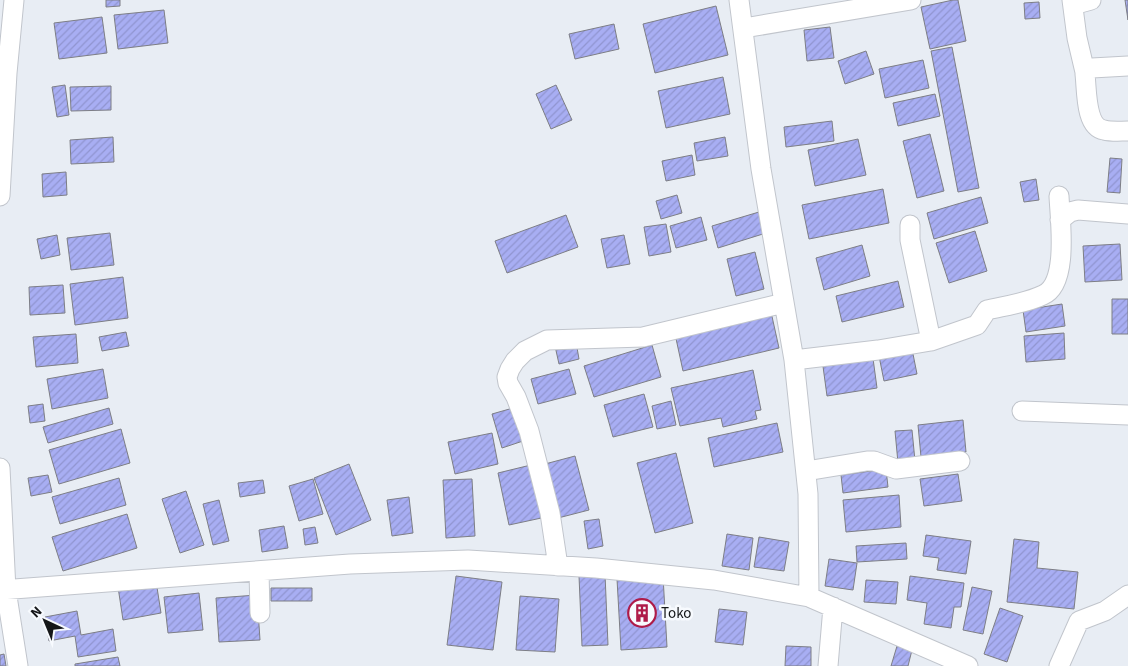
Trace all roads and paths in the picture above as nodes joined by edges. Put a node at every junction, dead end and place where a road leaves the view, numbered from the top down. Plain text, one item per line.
1 (14, 0) edge
2 (740, 0) edge
3 (911, 0) edge
4 (1079, 2) edge
5 (744, 28) junction
6 (1128, 66) edge
7 (1085, 72) junction
8 (4, 73) edge
9 (1128, 131) edge
10 (0, 196) edge
11 (1059, 196) dead end
12 (1128, 214) edge
13 (1060, 220) junction
14 (910, 225) dead end
15 (784, 303) junction
16 (931, 341) junction
17 (794, 360) junction
18 (1022, 411) dead end
19 (1128, 415) edge
20 (960, 461) dead end
21 (0, 468) edge
22 (806, 471) junction
23 (558, 566) junction
24 (259, 570) junction
25 (3, 590) edge
26 (1128, 595) edge
27 (809, 597) junction
28 (833, 607) junction
29 (260, 613) dead end
30 (18, 666) edge
31 (828, 666) edge
32 (968, 666) edge
33 (1059, 666) edge

1 - 8 street
2 - 5 street
3 - 5 street
4 - 7 street
5 - 15 street
6 - 7 street
7 - 9 street
8 - 10 street
11 - 13 street
12 - 13 street
13 - 16 street
14 - 16 street
15 - 17 street
15 - 23 street
16 - 17 street
17 - 22 street
18 - 19 street
20 - 22 street
21 - 25 street
22 - 27 street
23 - 24 street
23 - 27 street
24 - 25 street
24 - 29 street
25 - 30 street
26 - 33 street
27 - 28 street
28 - 31 street
28 - 32 street

